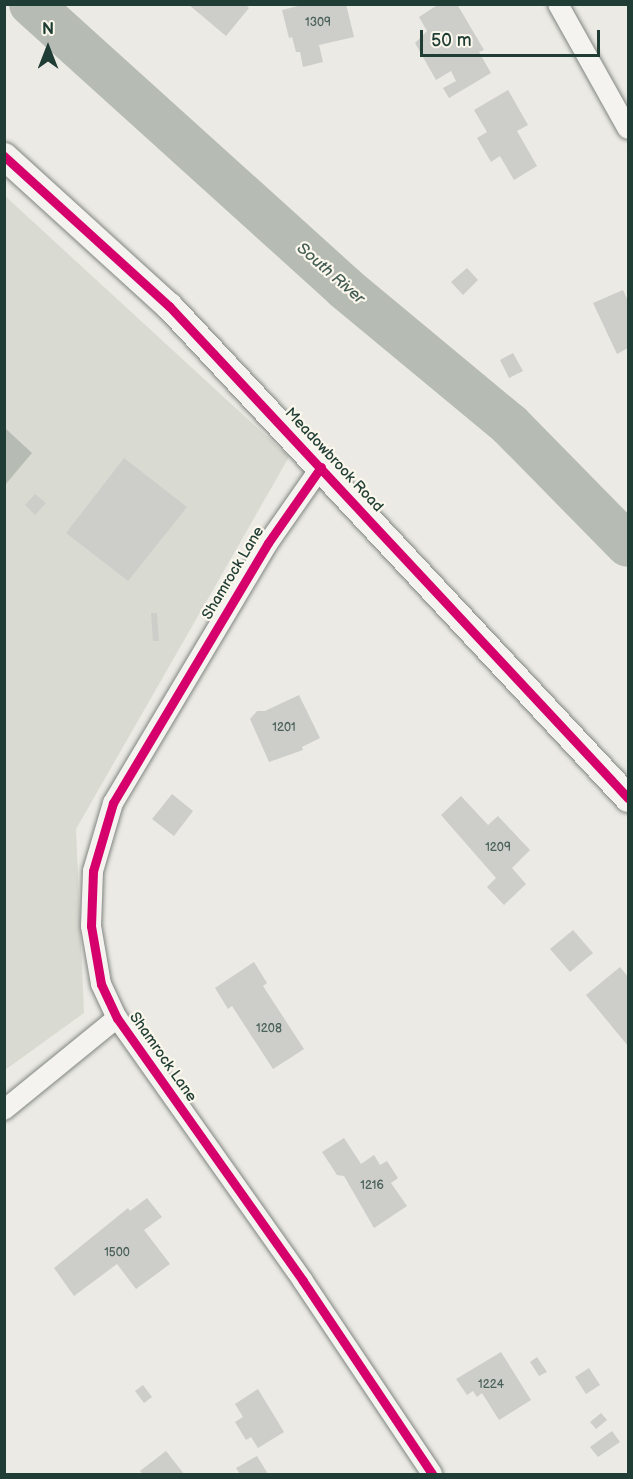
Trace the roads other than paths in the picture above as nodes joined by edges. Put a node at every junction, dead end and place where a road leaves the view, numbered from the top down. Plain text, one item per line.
1 (558, 4) edge
2 (628, 129) edge
3 (4, 156) edge
4 (321, 467) junction
5 (628, 798) edge
6 (117, 1018) junction
7 (4, 1110) edge
8 (432, 1474) edge

1 - 2 street
3 - 4 street, Meadowbrook Road
4 - 5 street, Meadowbrook Road
4 - 6 street, Shamrock Lane
6 - 7 street
6 - 8 street, Shamrock Lane

